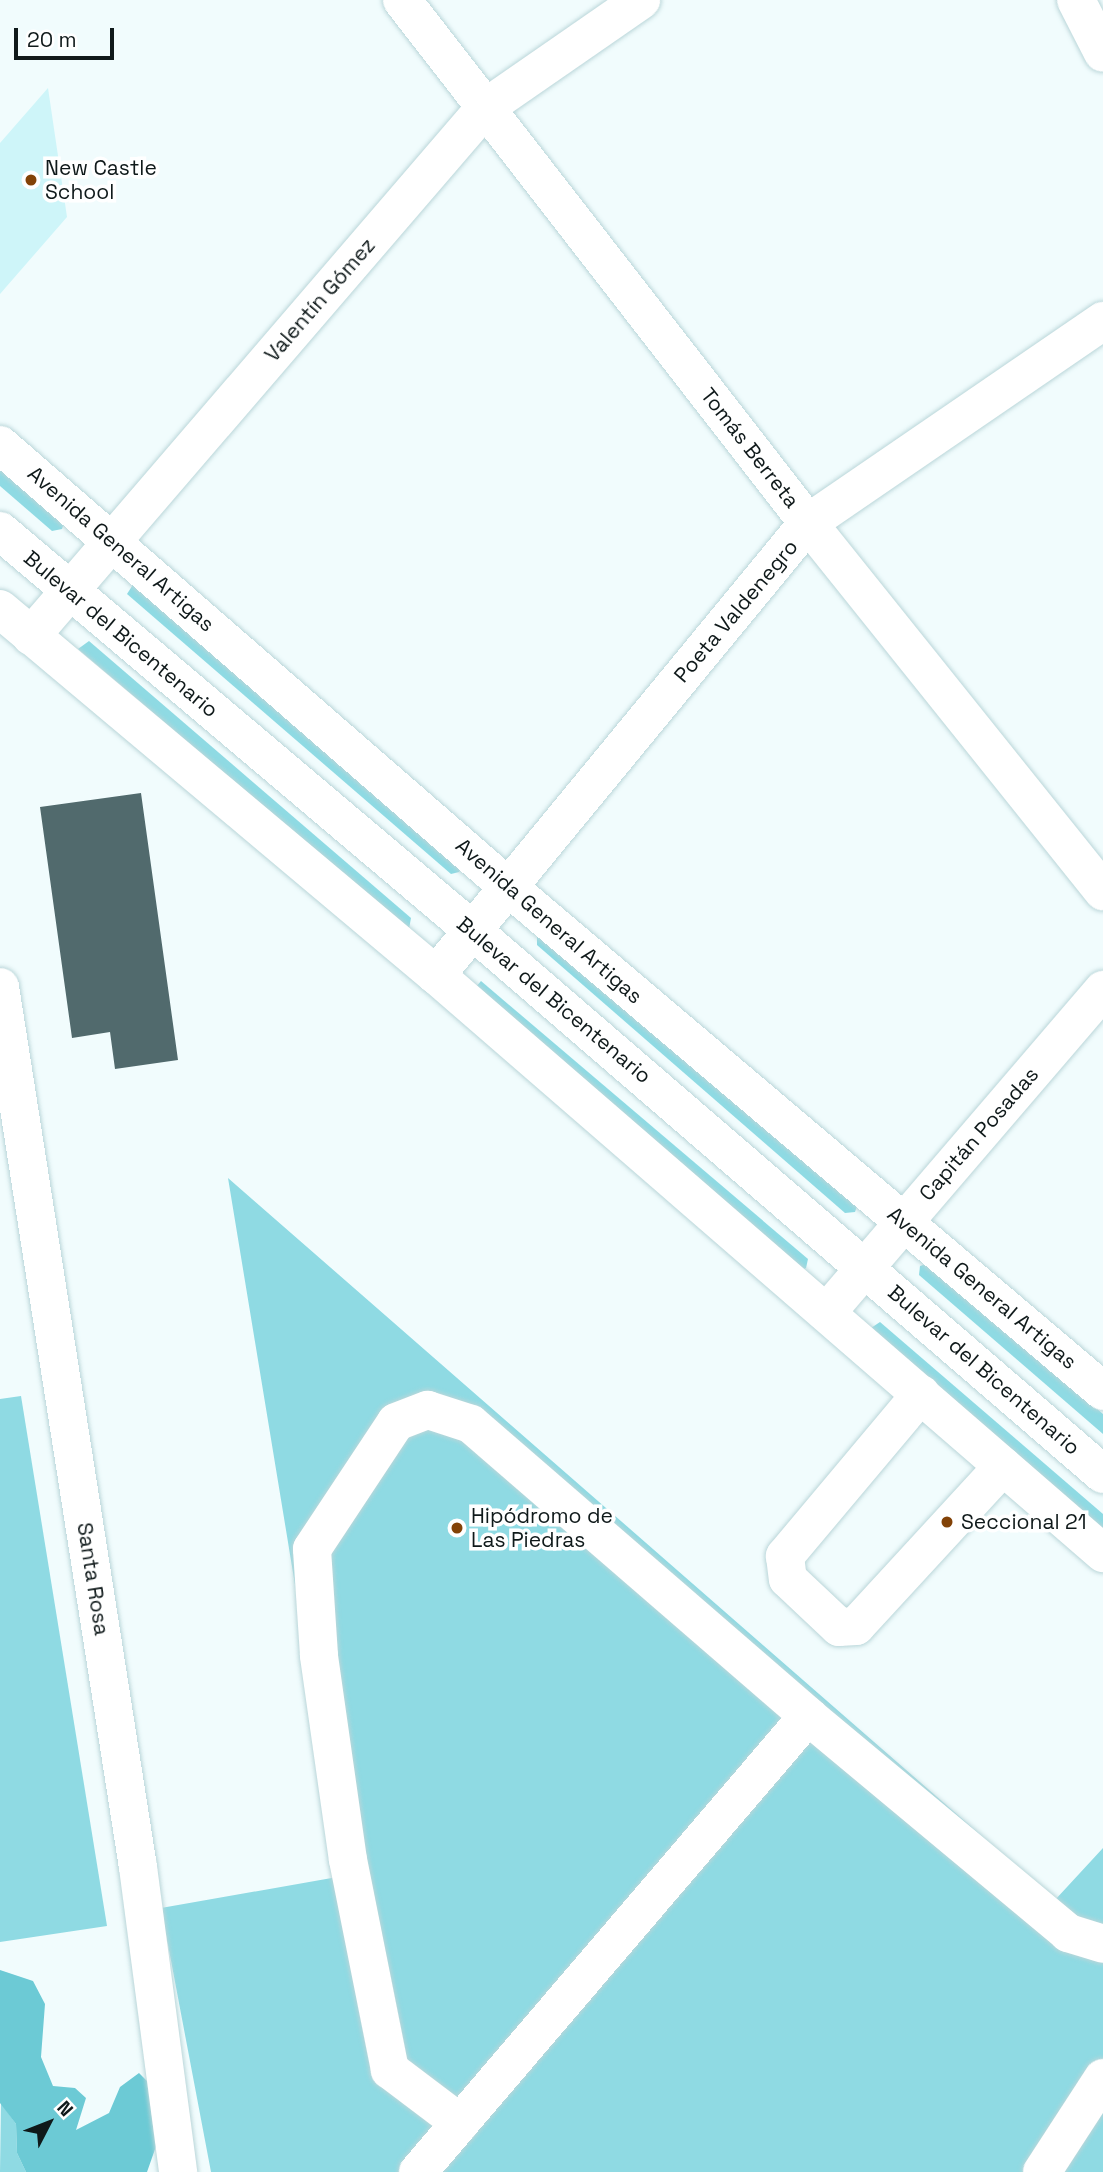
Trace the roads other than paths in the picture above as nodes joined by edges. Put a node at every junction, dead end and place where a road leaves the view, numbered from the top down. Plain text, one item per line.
1 (402, 0) edge
2 (641, 0) edge
3 (1076, 0) edge
4 (1103, 53) edge
5 (485, 108) junction
6 (1103, 321) edge
7 (0, 445) edge
8 (808, 523) junction
9 (0, 531) edge
10 (113, 541) junction
11 (71, 592) junction
12 (0, 608) edge
13 (31, 636) junction
14 (508, 886) junction
15 (1103, 891) edge
16 (472, 930) junction
17 (436, 975) junction
18 (0, 987) edge
19 (1103, 990) edge
20 (904, 1222) junction
21 (866, 1266) junction
22 (828, 1311) junction
23 (1103, 1391) edge
24 (921, 1394) junction
25 (1003, 1466) junction
26 (1103, 1474) edge
27 (1103, 1553) edge
28 (808, 1716) junction
29 (1103, 1944) edge
30 (1103, 2078) edge
31 (460, 2123) junction
32 (178, 2172) edge
33 (418, 2172) edge
34 (1042, 2172) edge

1 - 5 street, Tomás Berreta
2 - 5 street, Valentín Gómez
3 - 4 street
5 - 8 street, Tomás Berreta
5 - 10 street, Valentín Gómez
6 - 8 street, Poeta Valdenegro
7 - 10 street, Avenida General Artigas
8 - 14 street, Poeta Valdenegro
8 - 15 street, Tomás Berreta
9 - 11 street, Bulevar del Bicentenario
10 - 11 street, Valentín Gómez
10 - 14 street, Avenida General Artigas
11 - 13 street, Valentín Gómez
11 - 16 street, Bulevar del Bicentenario
12 - 13 street
13 - 17 street
14 - 16 street, Poeta Valdenegro
14 - 20 street, Avenida General Artigas
16 - 17 street, Poeta Valdenegro
16 - 21 street, Bulevar del Bicentenario
17 - 22 street
18 - 32 street, Santa Rosa
19 - 20 street, Capitán Posadas
20 - 21 street, Capitán Posadas
20 - 23 street, Avenida General Artigas
21 - 22 street, Capitán Posadas
21 - 26 street, Bulevar del Bicentenario
22 - 24 street
24 - 25 street
24 - 25 street
25 - 27 street
28 - 29 street
28 - 31 street
28 - 31 street
30 - 34 street
31 - 33 street

